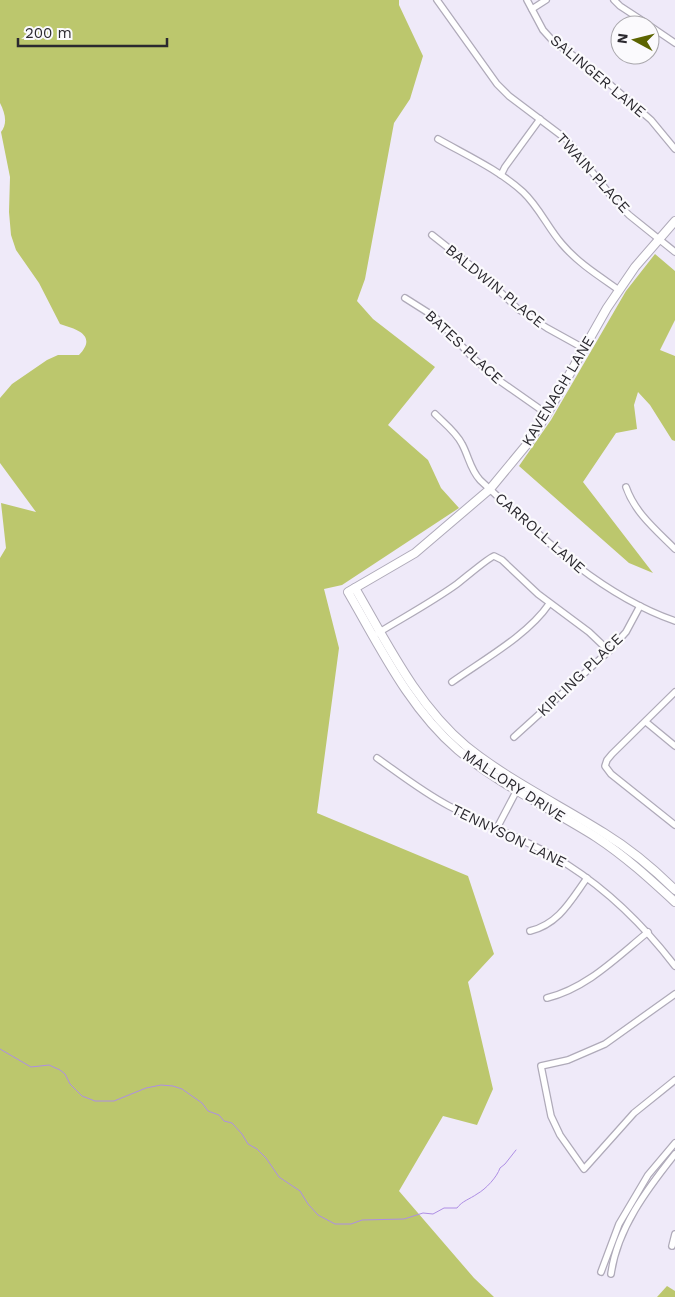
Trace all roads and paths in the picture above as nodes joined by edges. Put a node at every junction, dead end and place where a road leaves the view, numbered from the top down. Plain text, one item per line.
1 (438, 0) edge
2 (527, 0) edge
3 (546, 0) edge
4 (614, 0) edge
5 (532, 9) junction
6 (635, 15) edge
7 (660, 32) edge
8 (675, 42) edge
9 (540, 119) junction
10 (438, 139) dead end
11 (675, 149) edge
12 (501, 175) junction
13 (675, 221) edge
14 (432, 235) dead end
15 (660, 239) junction
16 (675, 252) edge
17 (619, 290) junction
18 (405, 298) dead end
19 (585, 349) junction
20 (435, 414) dead end
21 (548, 414) junction
22 (626, 487) dead end
23 (490, 489) junction
24 (675, 549) edge
25 (351, 590) joint
26 (549, 604) junction
27 (640, 606) junction
28 (675, 621) edge
29 (377, 634) junction
30 (609, 652) junction
31 (452, 682) dead end
32 (675, 692) edge
33 (646, 722) junction
34 (514, 737) dead end
35 (675, 746) edge
36 (377, 758) dead end
37 (518, 786) junction
38 (675, 825) edge
39 (497, 828) junction
40 (587, 878) junction
41 (675, 890) edge
42 (675, 902) edge
43 (530, 931) dead end
44 (648, 932) junction
45 (675, 966) edge
46 (675, 994) edge
47 (547, 998) dead end
48 (675, 1080) edge
49 (675, 1143) edge
50 (675, 1154) edge
51 (675, 1234) edge
52 (672, 1246) dead end
53 (601, 1272) dead end
54 (611, 1274) dead end

1 - 9 street, TWAIN PLACE
2 - 5 street, SALINGER LANE
3 - 5 street
4 - 6 street
5 - 11 street, SALINGER LANE
7 - 8 street
9 - 12 street
9 - 15 street, TWAIN PLACE
10 - 12 street
12 - 17 street
13 - 15 main road, KAVENAGH LANE
14 - 19 street, BALDWIN PLACE
15 - 16 street, TWAIN PLACE
15 - 17 main road, KAVENAGH LANE
17 - 19 main road, KAVENAGH LANE
18 - 21 street, BATES PLACE
19 - 21 main road, KAVENAGH LANE
20 - 23 street, CARROLL LANE
21 - 23 main road, KAVENAGH LANE
22 - 24 street
23 - 25 main road, KAVENAGH LANE
23 - 27 street, CARROLL LANE
25 - 29 main road, MALLORY DRIVE
26 - 29 street
26 - 30 street
26 - 31 street
27 - 28 street, CARROLL LANE
27 - 30 street, KIPLING PLACE
29 - 37 main road, MALLORY DRIVE
30 - 34 street, KIPLING PLACE
32 - 33 street
33 - 35 street
33 - 38 street
36 - 39 street, TENNYSON LANE
37 - 39 street
37 - 41 main road
37 - 42 main road, MALLORY DRIVE
39 - 40 street, TENNYSON LANE
40 - 43 street
40 - 44 street, TENNYSON LANE
44 - 45 street, TENNYSON LANE
44 - 47 street
46 - 48 street
49 - 53 street
50 - 54 street
51 - 52 street

